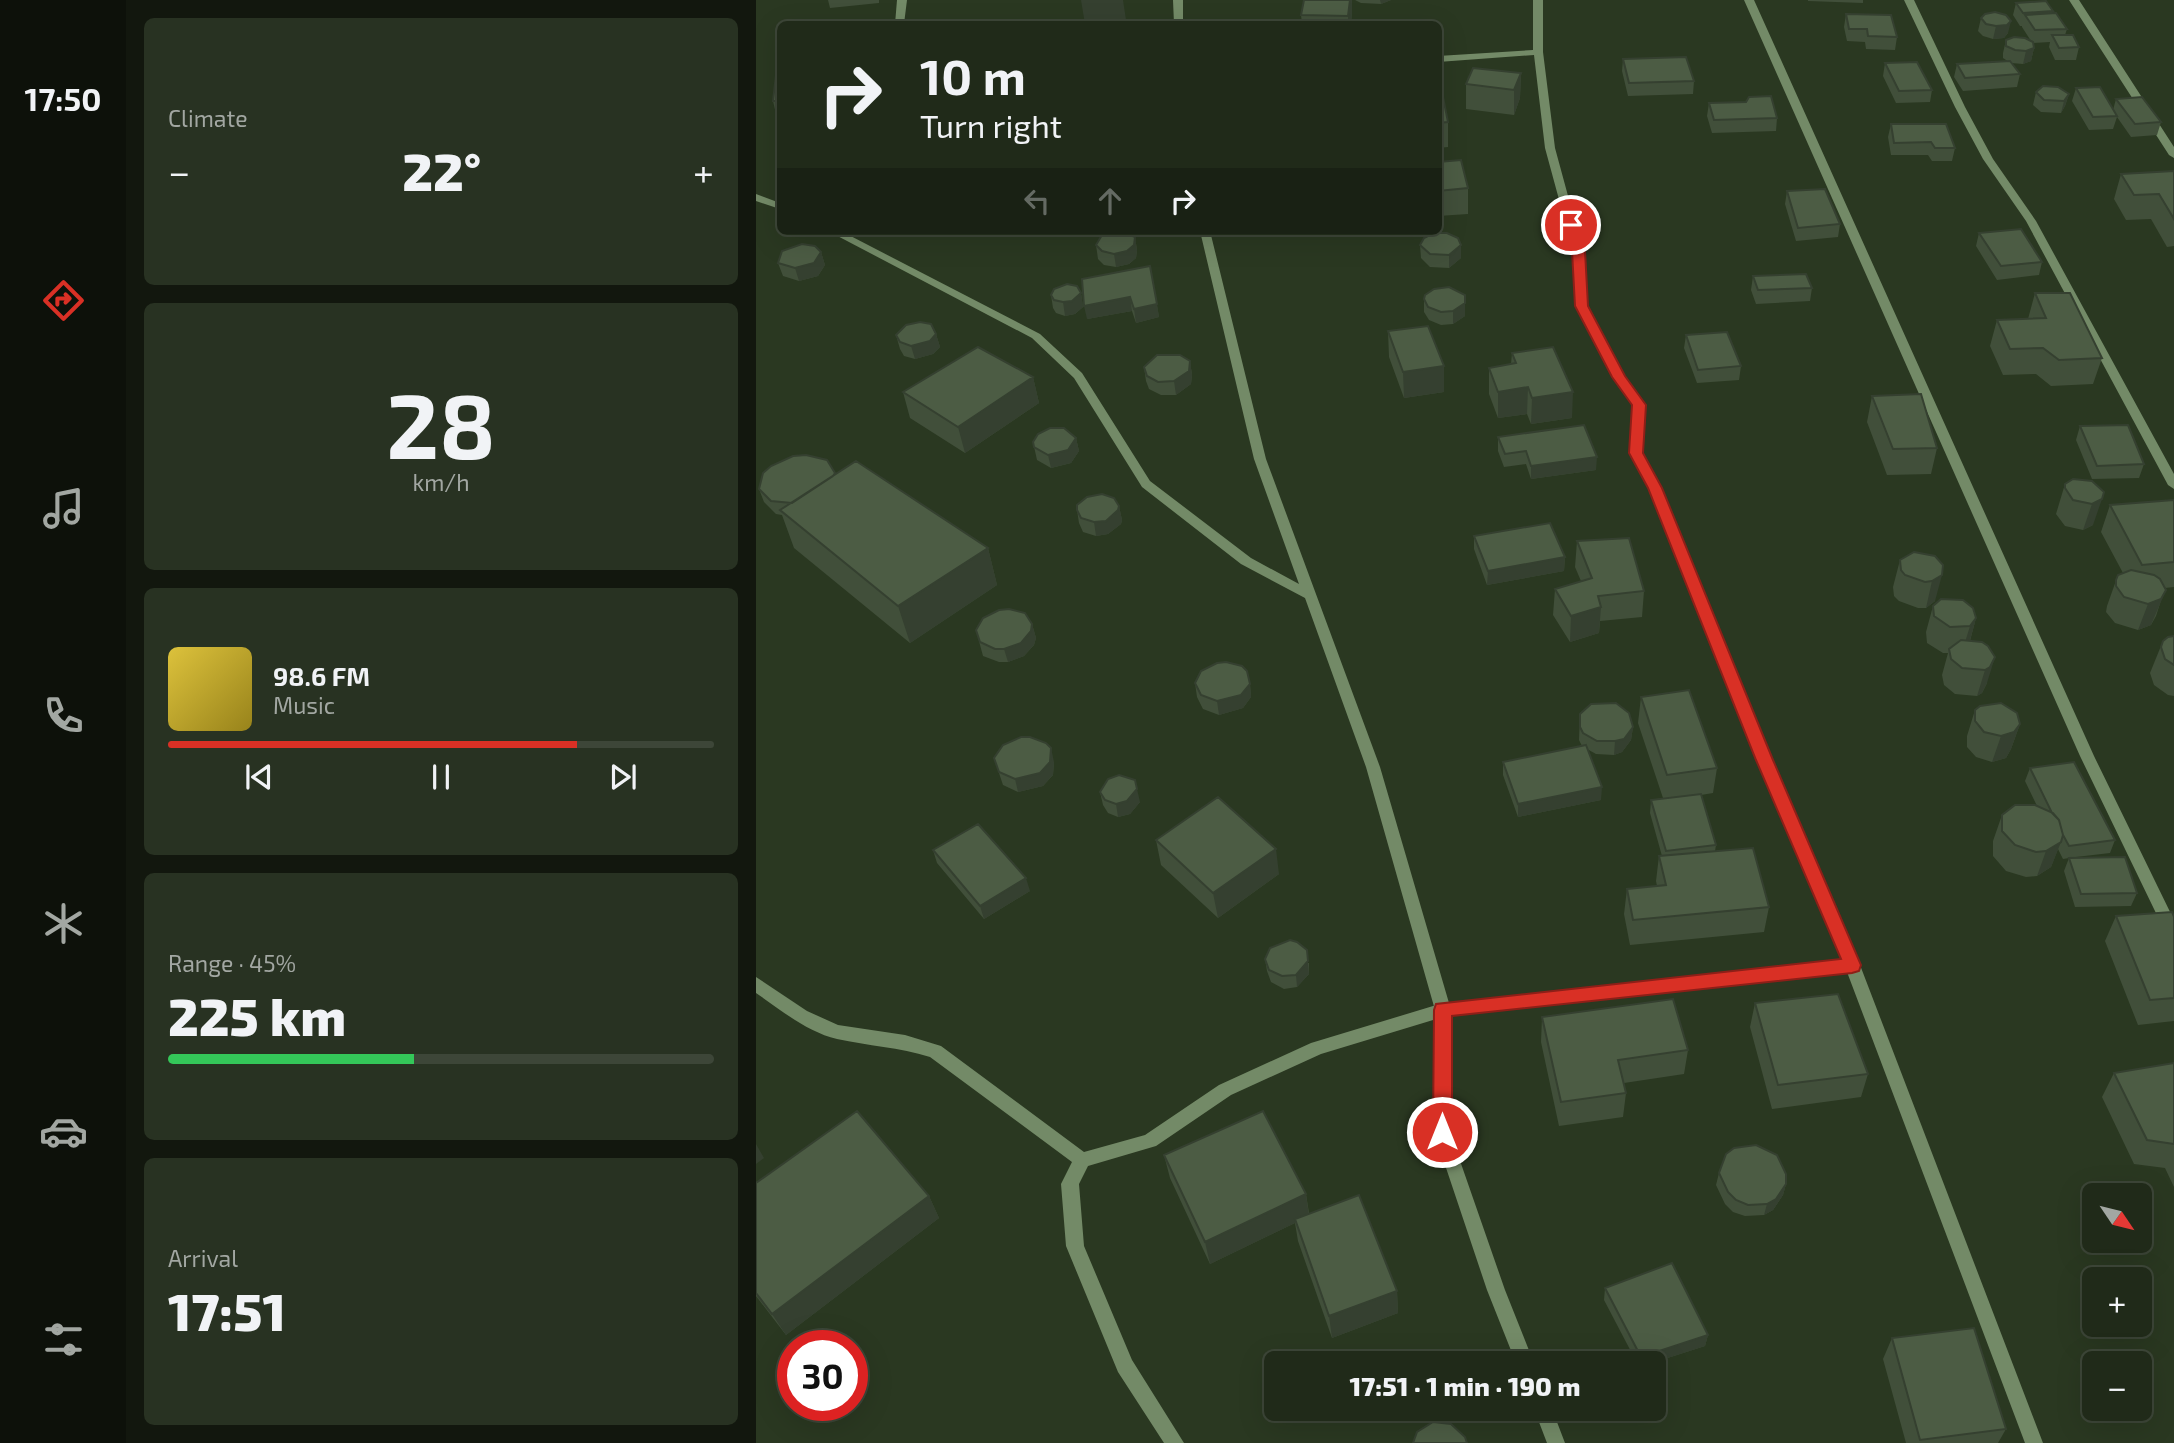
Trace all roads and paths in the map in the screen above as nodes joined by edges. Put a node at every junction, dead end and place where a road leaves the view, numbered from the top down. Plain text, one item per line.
1 (902, 0) edge
2 (1178, 0) edge
3 (1538, 0) edge
4 (1749, 0) edge
5 (1909, 0) edge
6 (2074, 0) edge
7 (900, 21) edge
8 (1179, 21) edge
9 (1538, 52) junction
10 (1442, 59) edge
11 (2174, 155) edge
12 (756, 197) edge
13 (777, 205) edge
14 (841, 235) edge
15 (1206, 235) edge
16 (2174, 485) edge
17 (1311, 596) junction
18 (2174, 936) edge
19 (1852, 965) junction
20 (756, 984) edge
21 (1443, 1010) junction
22 (1082, 1160) junction
23 (1520, 1351) edge
24 (1548, 1421) edge
25 (1175, 1443) edge
26 (1556, 1443) edge
27 (2034, 1443) edge

1 - 7 street
2 - 8 street
3 - 9 street
4 - 18 street
5 - 16 street
6 - 11 street
9 - 10 street
9 - 19 street
12 - 13 street
14 - 17 street
15 - 17 street
17 - 21 street
19 - 21 street
19 - 27 street
20 - 22 street
21 - 22 street
21 - 23 street
22 - 25 street
24 - 26 street

